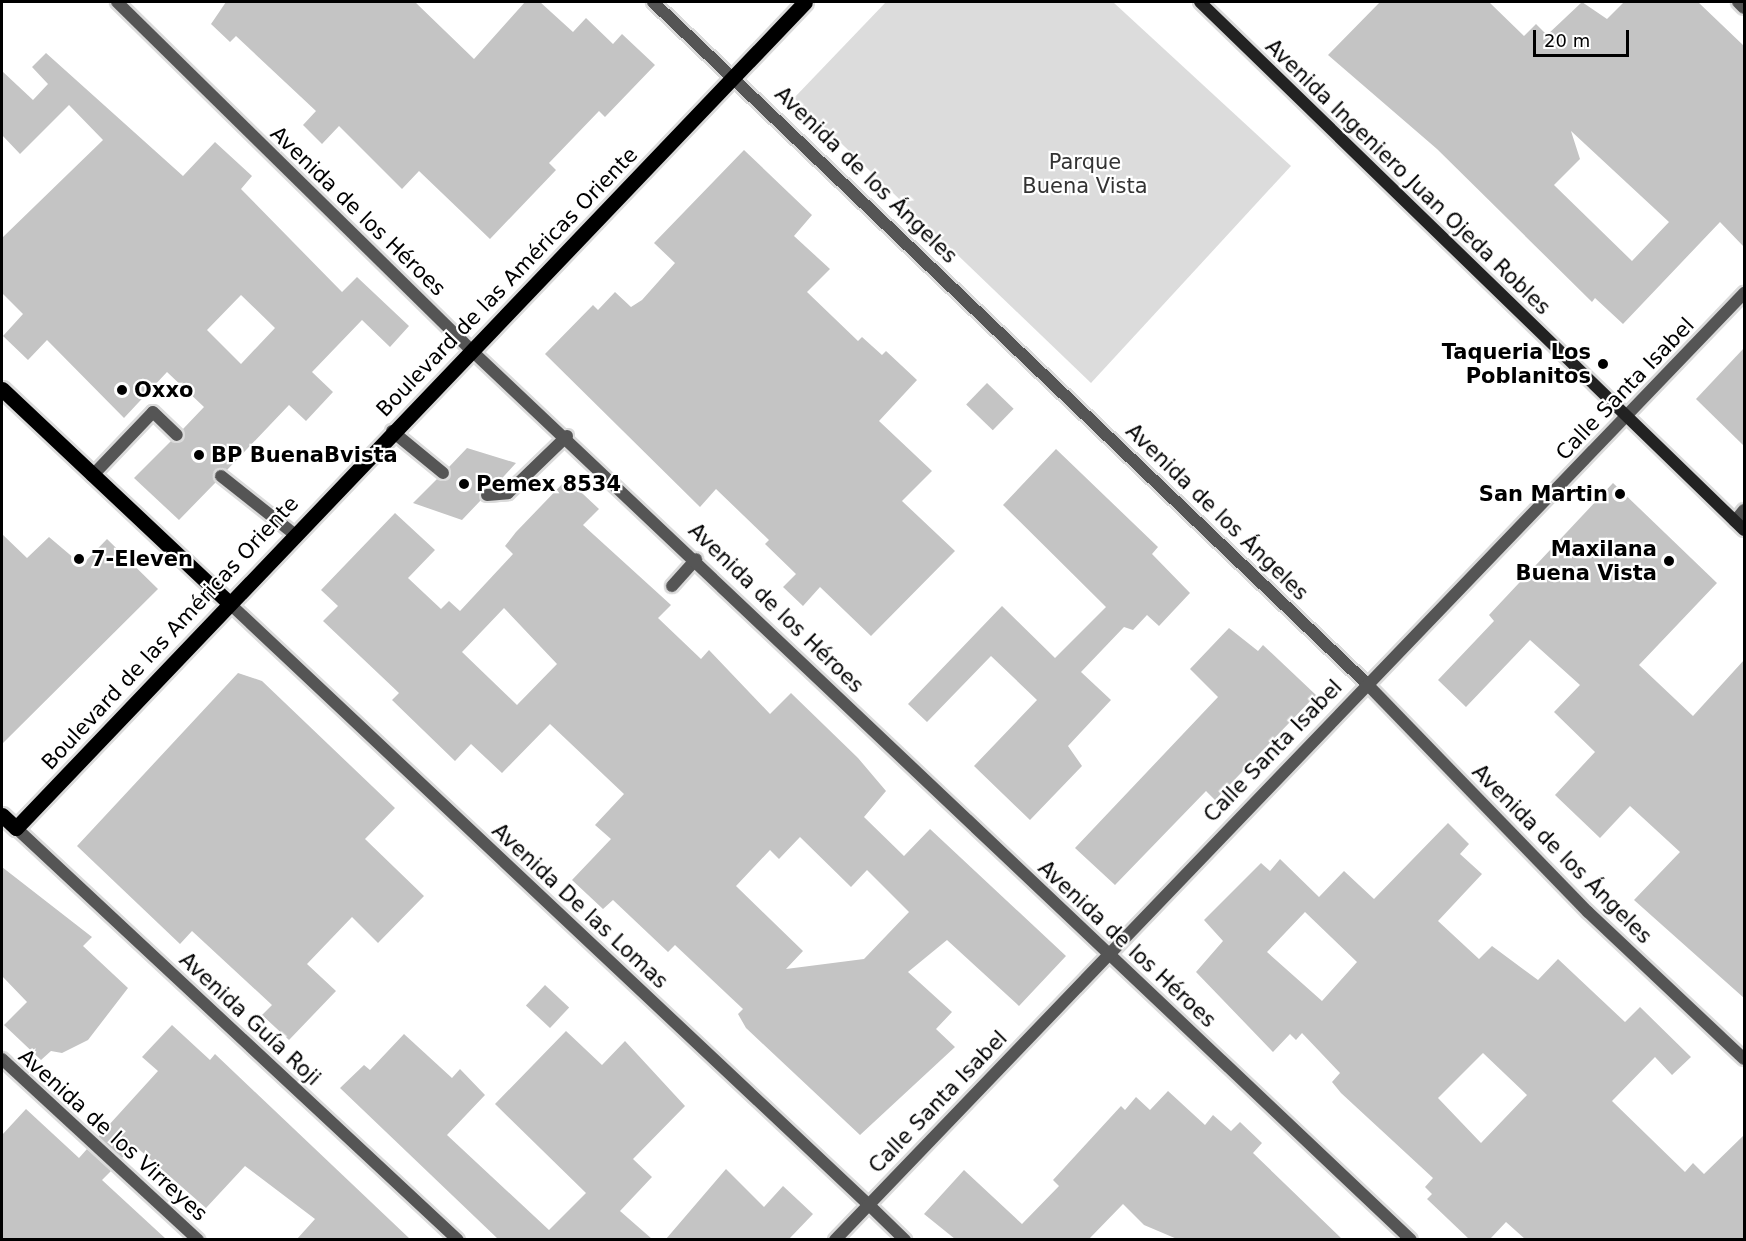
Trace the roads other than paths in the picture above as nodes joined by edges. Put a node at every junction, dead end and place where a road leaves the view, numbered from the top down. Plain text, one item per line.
1 (117, 2) edge
2 (653, 2) edge
3 (805, 2) edge
4 (1200, 2) edge
5 (1738, 2) edge
6 (1744, 8) edge
7 (735, 78) junction
8 (1744, 293) edge
9 (471, 350) junction
10 (2, 389) edge
11 (1625, 417) junction
12 (392, 430) junction
13 (177, 435) dead end
14 (567, 436) junction
15 (443, 473) dead end
16 (92, 476) junction
17 (221, 476) dead end
18 (487, 495) dead end
19 (1744, 510) edge
20 (1734, 520) junction
21 (1744, 530) edge
22 (293, 533) junction
23 (696, 559) junction
24 (672, 586) dead end
25 (228, 602) junction
26 (1365, 682) junction
27 (2, 815) edge
28 (16, 828) junction
29 (1108, 953) junction
30 (2, 1059) edge
31 (1744, 1059) edge
32 (868, 1204) junction
33 (198, 1239) edge
34 (458, 1239) edge
35 (835, 1239) edge
36 (905, 1239) edge
37 (1411, 1239) edge

1 - 9 street, Avenida de los Héroes
2 - 7 street, Avenida de los Ángeles
3 - 7 main road, Boulevard de las Américas Oriente
4 - 11 main road, Avenida Ingeniero Juan Ojeda Robles
5 - 6 street
7 - 9 main road, Boulevard de las Américas Oriente
7 - 26 street, Avenida de los Ángeles
8 - 11 street, Calle Santa Isabel
9 - 12 main road, Boulevard de las Américas Oriente
9 - 14 street, Avenida de los Héroes
10 - 16 main road
11 - 20 main road, Avenida Ingeniero Juan Ojeda Robles
11 - 26 street, Calle Santa Isabel
12 - 15 street
12 - 22 main road, Boulevard de las Américas Oriente
13 - 16 street
14 - 18 street
14 - 23 street, Avenida de los Héroes
16 - 25 main road
17 - 22 street
19 - 20 street
20 - 21 main road, Avenida Ingeniero Juan Ojeda Robles
22 - 25 main road, Boulevard de las Américas Oriente
23 - 24 street
23 - 29 street, Avenida de los Héroes
25 - 28 main road, Boulevard de las Américas Oriente
25 - 32 street, Avenida De las Lomas
26 - 29 street, Calle Santa Isabel
26 - 31 street, Avenida de los Ángeles
27 - 28 main road
28 - 34 street, Avenida Guía Roji
29 - 32 street, Calle Santa Isabel
29 - 37 street, Avenida de los Héroes
30 - 33 street, Avenida de los Virreyes
32 - 35 street, Calle Santa Isabel
32 - 36 street, Avenida De las Lomas

